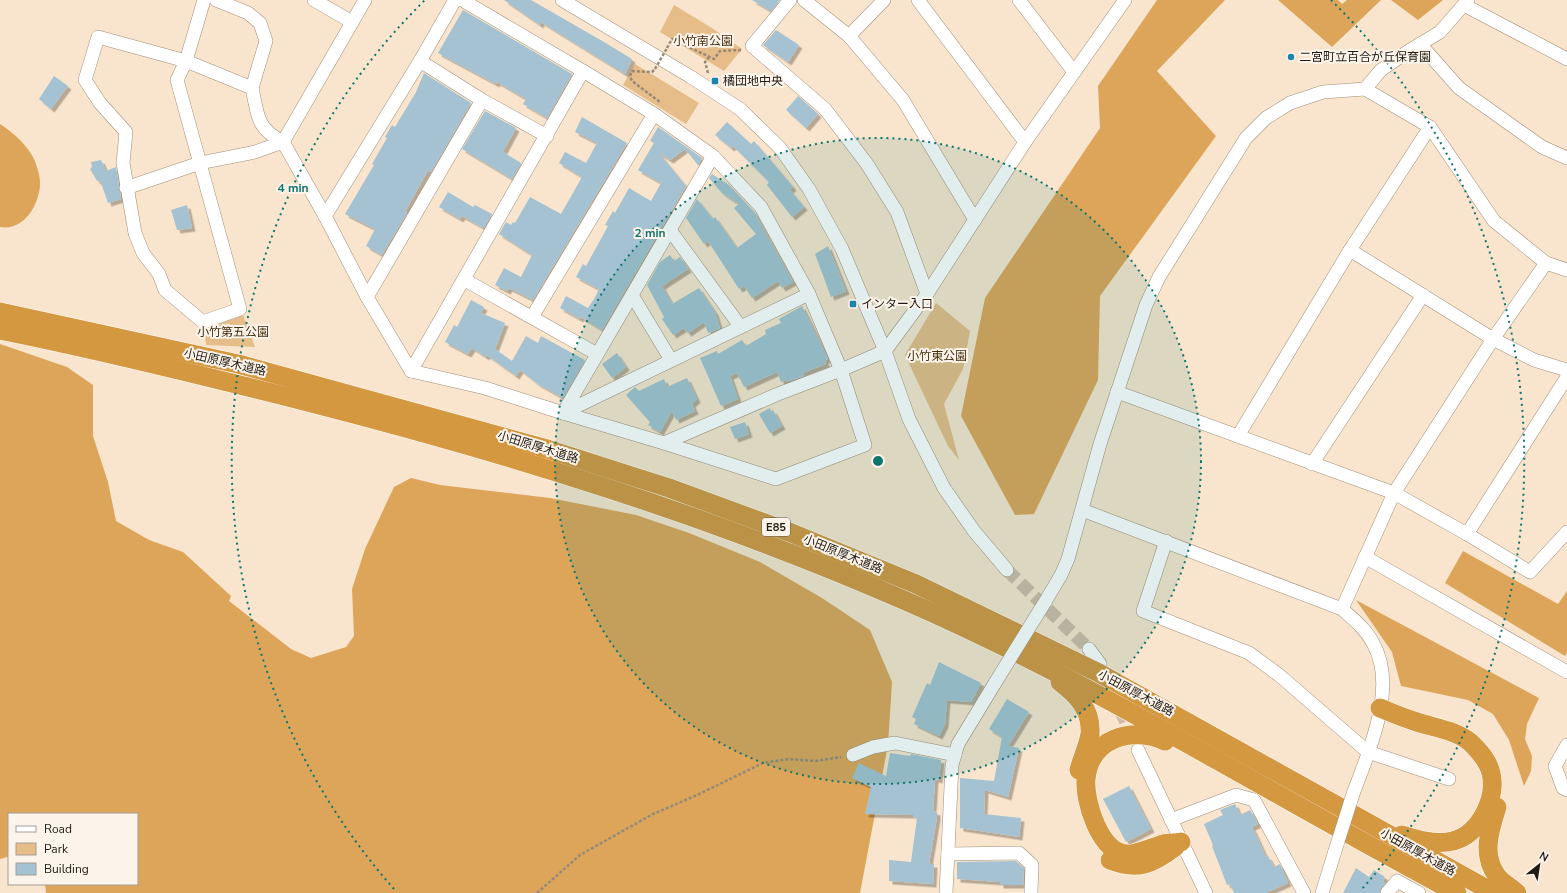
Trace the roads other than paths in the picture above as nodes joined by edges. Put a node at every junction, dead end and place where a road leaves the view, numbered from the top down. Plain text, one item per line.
1 (204, 0) edge
2 (216, 0) edge
3 (314, 0) edge
4 (365, 0) edge
5 (455, 0) edge
6 (462, 0) edge
7 (562, 0) edge
8 (790, 0) edge
9 (804, 0) edge
10 (884, 0) edge
11 (918, 0) edge
12 (1019, 0) edge
13 (1121, 2) edge
14 (1466, 3) edge
15 (352, 22) junction
16 (849, 36) junction
17 (1420, 44) junction
18 (1567, 58) edge
19 (186, 61) junction
20 (420, 61) junction
21 (583, 71) junction
22 (1074, 72) junction
23 (252, 88) junction
24 (1365, 89) junction
25 (482, 100) junction
26 (658, 109) junction
27 (1430, 127) junction
28 (547, 136) junction
29 (283, 142) junction
30 (1025, 142) junction
31 (713, 156) junction
32 (1567, 158) edge
33 (200, 163) junction
34 (126, 188) junction
35 (325, 216) junction
36 (975, 220) junction
37 (670, 230) junction
38 (1350, 250) junction
39 (1546, 263) junction
40 (1567, 270) edge
41 (465, 280) junction
42 (809, 294) junction
43 (927, 294) junction
44 (632, 295) junction
45 (1423, 295) junction
46 (367, 297) junction
47 (0, 312) edge
48 (532, 317) junction
49 (740, 326) junction
50 (0, 330) edge
51 (1493, 339) junction
52 (885, 351) junction
53 (597, 354) junction
54 (671, 360) junction
55 (841, 370) junction
56 (1567, 370) edge
57 (411, 371) junction
58 (1567, 377) edge
59 (1117, 392) junction
60 (563, 413) junction
61 (1238, 436) junction
62 (664, 443) junction
63 (1312, 464) junction
64 (1394, 493) junction
65 (1082, 510) junction
66 (1567, 532) edge
67 (1467, 534) junction
68 (1166, 541) junction
69 (1365, 557) junction
70 (1007, 570) tunnel mouth
71 (1342, 610) junction
72 (1089, 648) tunnel mouth
73 (1028, 657) junction
74 (1100, 664) tunnel mouth
75 (1567, 672) edge
76 (1380, 708) junction
77 (1567, 745) edge
78 (1138, 750) tunnel mouth
79 (1368, 752) junction
80 (853, 755) road end
81 (955, 755) junction
82 (1448, 779) dead end
83 (1567, 790) edge
84 (1284, 797) junction
85 (1170, 820) junction
86 (1362, 821) junction
87 (1181, 842) junction
88 (948, 854) junction
89 (946, 893) edge
90 (1032, 893) edge
91 (1206, 893) edge
92 (1304, 893) edge
93 (1322, 893) edge
94 (1387, 893) edge
95 (1419, 893) edge
96 (1457, 893) edge
97 (1494, 893) edge
98 (1517, 893) edge

1 - 19 street
2 - 23 street
3 - 15 street
4 - 15 street
5 - 20 street
6 - 21 street
7 - 52 street
8 - 43 street
9 - 16 street
10 - 16 street
11 - 30 street
12 - 22 street
13 - 22 street
14 - 17 street
14 - 18 street
15 - 29 street
16 - 36 street
17 - 24 street
17 - 32 street
19 - 23 street
19 - 33 street
19 - 34 street
20 - 25 street
20 - 35 street
21 - 26 street
21 - 28 street
22 - 30 street
23 - 29 street
24 - 27 street
24 - 59 street
25 - 28 street
25 - 46 street
26 - 31 street
26 - 48 street
27 - 38 street
27 - 39 street
28 - 41 street
29 - 33 street
29 - 35 street
30 - 36 street
31 - 37 street
31 - 42 street
33 - 34 street
33 - 34 street
35 - 46 street
36 - 43 street
37 - 44 street
37 - 49 street
38 - 45 street
38 - 61 street
39 - 40 street
39 - 51 street
41 - 48 street
41 - 57 street
42 - 49 street
42 - 55 street
43 - 52 street
44 - 53 street
44 - 54 street
45 - 51 street
45 - 63 street
46 - 57 street
47 - 86 highway, 小田原厚木道路 / E85
48 - 53 street
49 - 54 street
50 - 73 highway, 小田原厚木道路 / E85
51 - 56 street
51 - 64 street
52 - 55 street
52 - 70 street
53 - 60 street
54 - 60 street
55 - 62 street
55 - 62 street
57 - 60 street
58 - 67 street
59 - 61 street
59 - 65 street
60 - 62 street
61 - 63 street
63 - 64 street
64 - 67 street
64 - 69 street
65 - 68 street
65 - 81 street, bridge
66 - 67 street
68 - 71 street
68 - 79 street
69 - 71 street
69 - 75 street
71 - 76 street
72 - 74 street
73 - 84 highway, 小田原厚木道路 / E85
73 - 87 highway
76 - 79 street
76 - 86 highway
76 - 98 highway
77 - 83 street
78 - 85 street
79 - 82 street
79 - 93 street, bridge
80 - 81 street
81 - 88 street
84 - 87 highway
84 - 96 highway, 小田原厚木道路 / E85
85 - 87 street
85 - 92 street
86 - 97 highway, 小田原厚木道路 / E85
87 - 91 street
88 - 89 street
88 - 90 street
94 - 95 street

